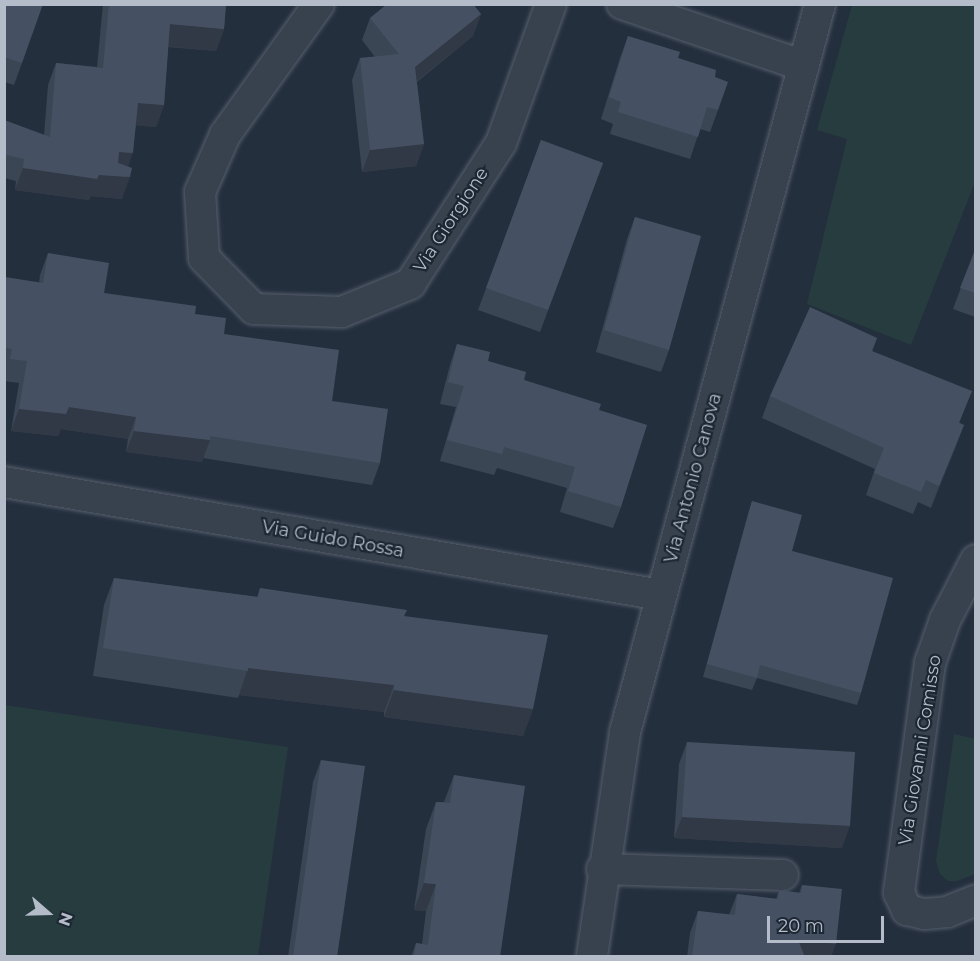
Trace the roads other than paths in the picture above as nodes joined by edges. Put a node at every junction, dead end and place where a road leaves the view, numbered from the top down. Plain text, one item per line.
1 (319, 4) edge
2 (551, 4) edge
3 (622, 4) edge
4 (820, 4) edge
5 (804, 66) junction
6 (4, 482) edge
7 (975, 560) edge
8 (661, 595) junction
9 (602, 869) junction
10 (783, 875) dead end
11 (975, 900) edge
12 (591, 957) edge

1 - 2 street, Via Giorgione
3 - 5 street
4 - 5 street, Via Antonio Canova
5 - 8 street, Via Antonio Canova
6 - 8 street, Via Guido Rossa
7 - 11 street, Via Giovanni Comisso
8 - 9 street, Via Antonio Canova
9 - 10 street
9 - 12 street, Via Antonio Canova

